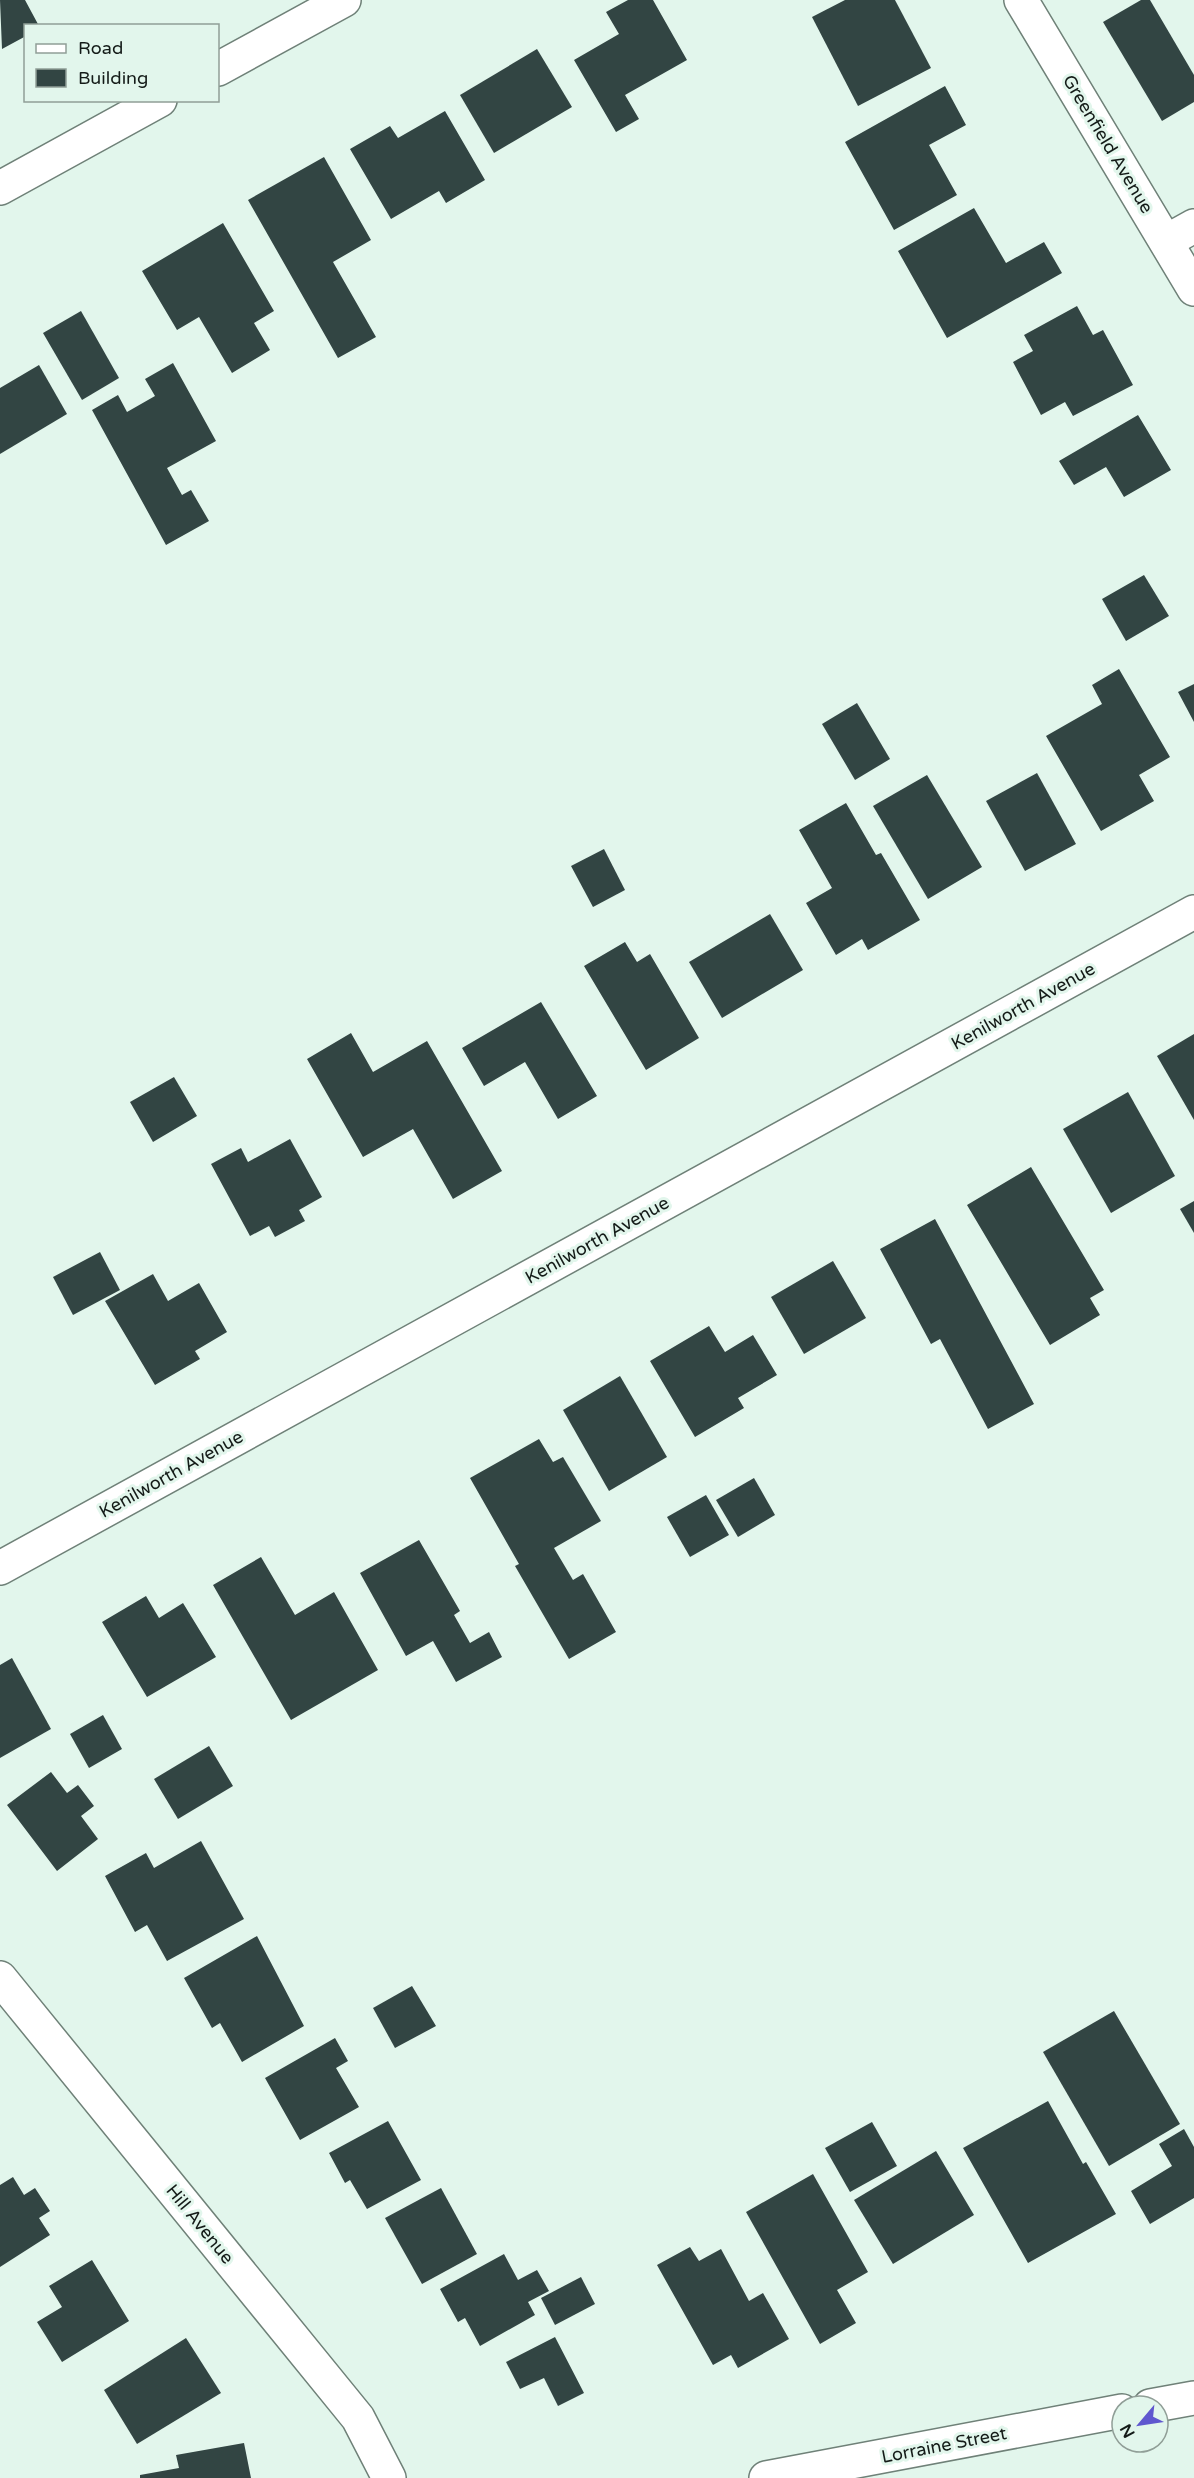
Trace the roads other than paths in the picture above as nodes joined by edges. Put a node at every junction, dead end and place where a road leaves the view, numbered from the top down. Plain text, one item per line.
1 (344, 0) edge
2 (1021, 0) edge
3 (219, 68) edge
4 (156, 102) edge
5 (0, 188) edge
6 (1180, 233) edge
7 (1194, 289) edge
8 (1194, 912) edge
9 (0, 1568) edge
10 (0, 1978) edge
11 (1194, 2398) edge
12 (1170, 2402) edge
13 (1110, 2413) edge
14 (389, 2478) edge
15 (766, 2478) edge

1 - 3 street
2 - 6 street, Greenfield Avenue
4 - 5 street
6 - 7 street, Greenfield Avenue
8 - 9 street, Kenilworth Avenue
10 - 14 street, Hill Avenue
11 - 12 street
13 - 15 street, Lorraine Street

